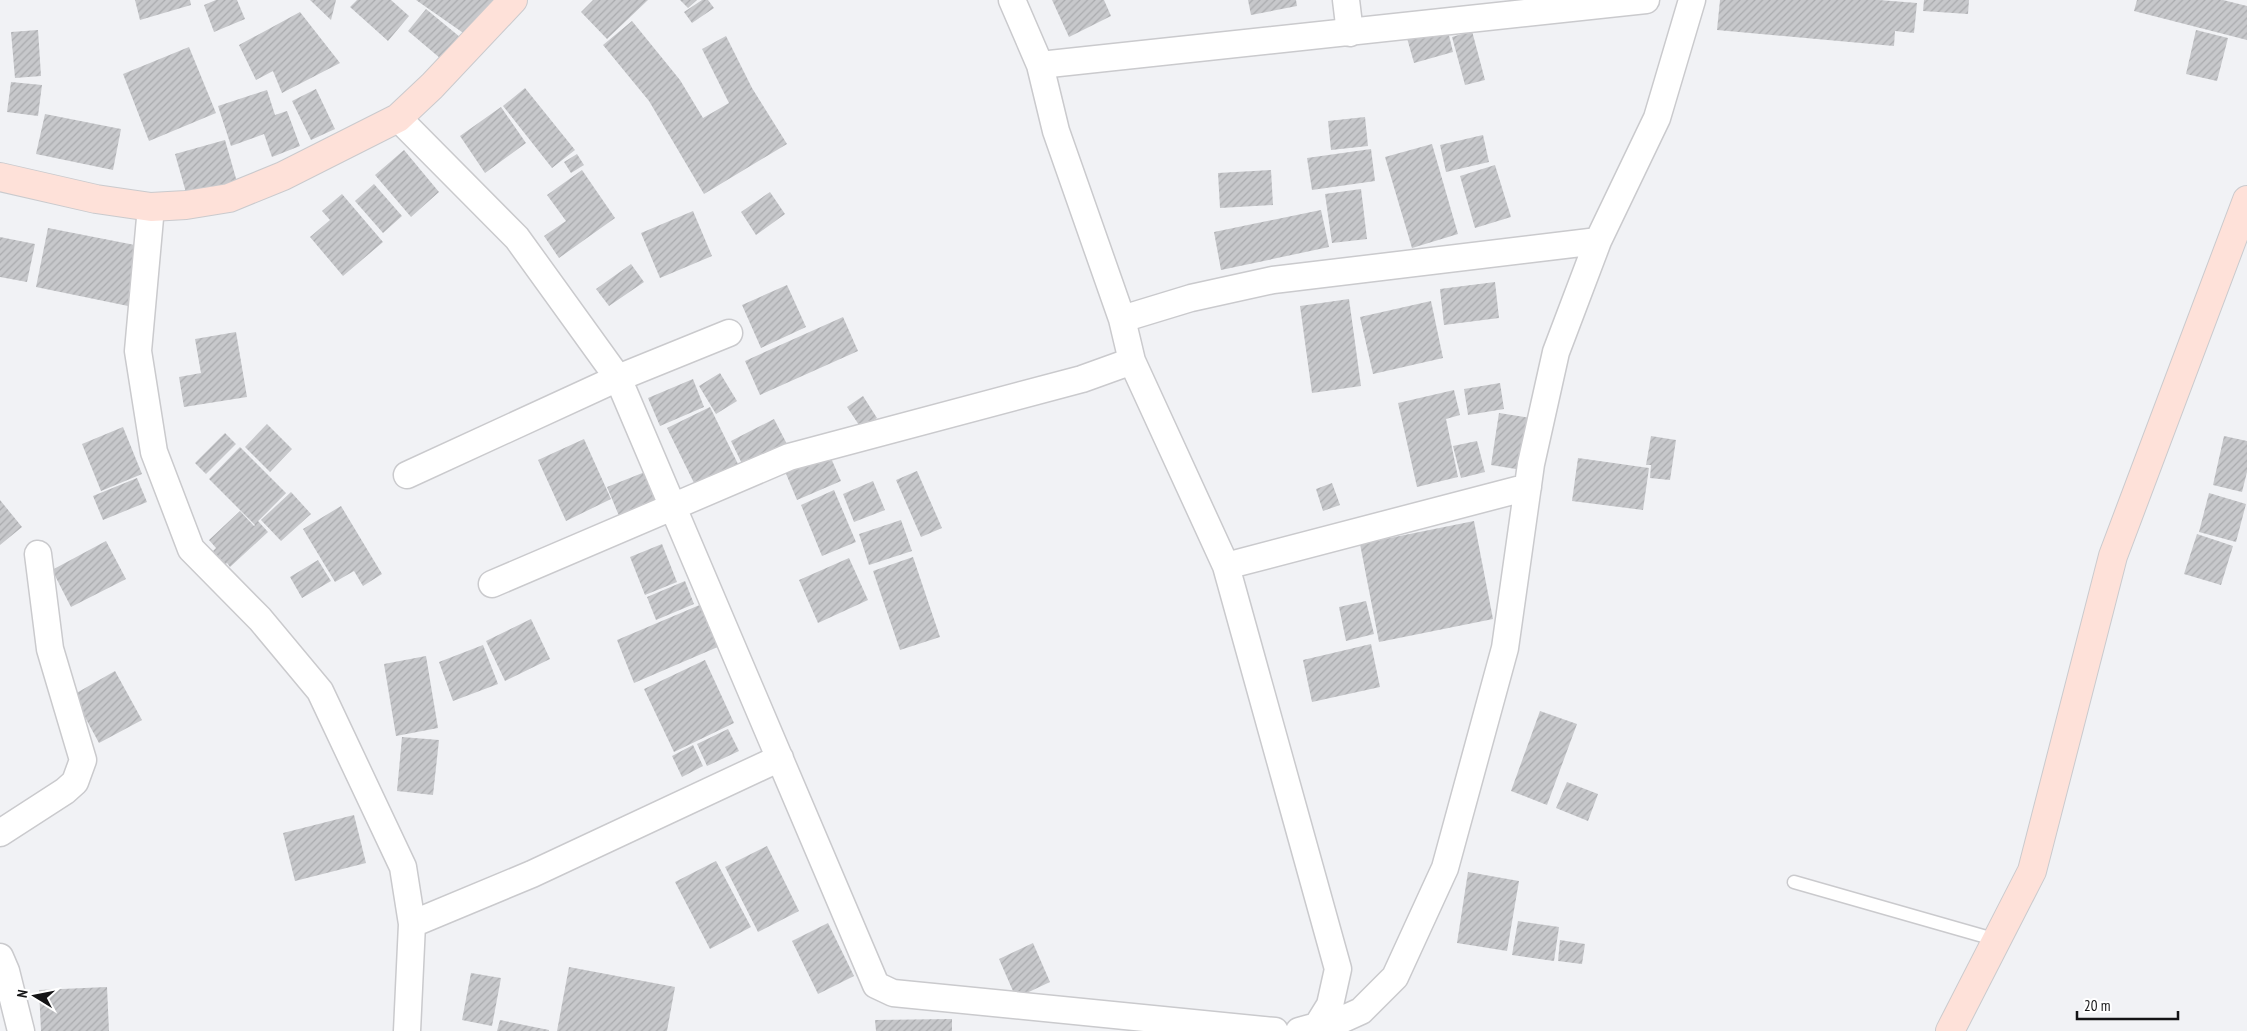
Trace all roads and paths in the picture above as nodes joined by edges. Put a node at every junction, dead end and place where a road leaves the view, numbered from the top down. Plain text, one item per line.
1 (513, 0) edge
2 (1012, 0) edge
3 (1346, 0) edge
4 (1646, 0) edge
5 (1692, 0) edge
6 (1350, 33) junction
7 (1040, 65) junction
8 (398, 118) junction
9 (0, 177) edge
10 (2247, 200) edge
11 (151, 207) junction
12 (1598, 241) junction
13 (1122, 319) junction
14 (729, 333) dead end
15 (1132, 361) junction
16 (618, 378) junction
17 (408, 476) dead end
18 (1528, 487) junction
19 (673, 506) junction
20 (38, 554) dead end
21 (1226, 566) junction
22 (492, 584) dead end
23 (780, 758) junction
24 (0, 833) edge
25 (1794, 882) dead end
26 (412, 924) junction
27 (1997, 940) junction
28 (0, 957) edge
29 (1106, 1022) edge
30 (1324, 1027) edge
31 (21, 1031) edge
32 (407, 1031) edge
33 (1274, 1031) edge
34 (1950, 1031) edge

1 - 8 street
2 - 7 street
3 - 6 street
4 - 6 street
5 - 12 street
6 - 7 street
7 - 13 street
8 - 11 street
8 - 16 street
9 - 11 street
10 - 27 street
11 - 26 street
12 - 13 street
12 - 18 street
13 - 15 street
14 - 16 street
15 - 19 street
15 - 21 street
16 - 17 street
16 - 19 street
18 - 21 street
18 - 30 street
19 - 22 street
19 - 23 street
20 - 24 street
21 - 30 street
23 - 26 street
23 - 29 street
25 - 27 lane
26 - 32 street
27 - 34 street
28 - 31 street
29 - 33 street

